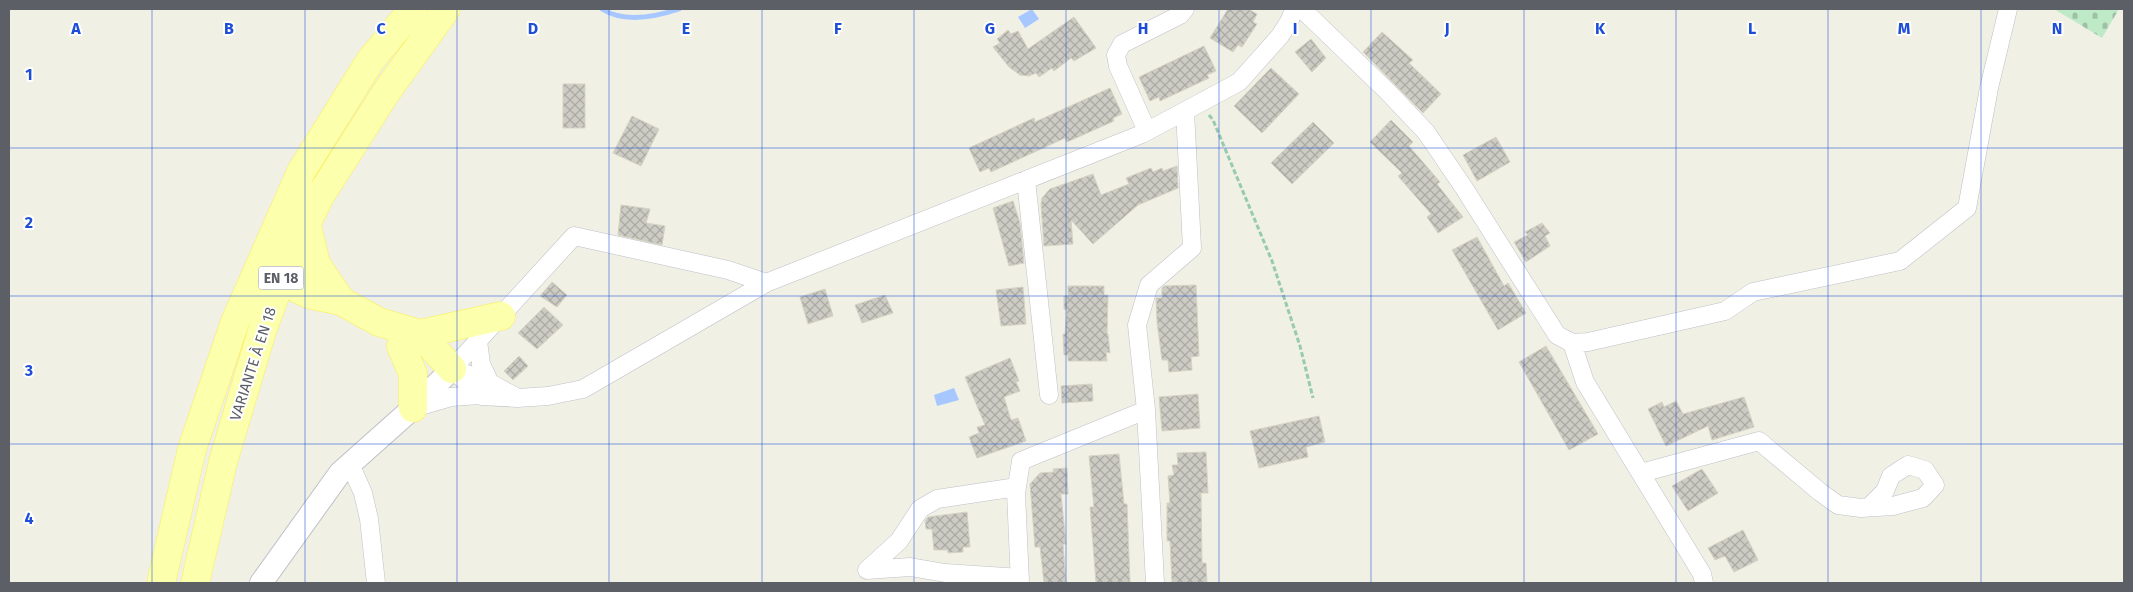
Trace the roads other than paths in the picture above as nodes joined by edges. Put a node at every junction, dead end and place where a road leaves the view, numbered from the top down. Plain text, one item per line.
1 (413, 9) edge
2 (446, 9) edge
3 (1185, 9) edge
4 (1294, 9) edge
5 (1302, 9) edge
6 (2008, 9) edge
7 (1192, 107) junction
8 (1147, 131) junction
9 (1026, 180) junction
10 (278, 224) junction
11 (307, 226) junction
12 (316, 264) junction
13 (286, 266) junction
14 (257, 272) junction
15 (766, 283) junction
16 (311, 295) junction
17 (341, 301) junction
18 (501, 316) junction
19 (268, 317) junction
20 (410, 340) junction
21 (478, 341) junction
22 (1572, 343) junction
23 (452, 369) junction
24 (485, 389) junction
25 (1049, 395) dead end
26 (413, 408) junction
27 (1146, 410) junction
28 (350, 464) junction
29 (1641, 473) junction
30 (1017, 487) junction
31 (1869, 508) dead end
32 (1020, 580) edge
33 (161, 583) edge
34 (195, 583) edge
35 (261, 583) edge
36 (376, 583) edge
37 (1155, 583) edge
38 (1704, 583) edge

1 - 10 main road, VARIANTE À EN 18 / EN 18
2 - 11 main road, VARIANTE À EN 18 / EN 18
3 - 8 street
4 - 7 street
5 - 22 street
6 - 22 street
7 - 8 street
7 - 27 street
8 - 9 street
9 - 15 street
9 - 25 street
10 - 13 main road
10 - 14 main road, VARIANTE À EN 18 / EN 18
11 - 12 main road
11 - 13 main road, VARIANTE À EN 18 / EN 18
12 - 13 main road
12 - 17 main road
13 - 14 main road
13 - 16 main road
13 - 19 main road, VARIANTE À EN 18 / EN 18
14 - 33 main road, VARIANTE À EN 18 / EN 18
15 - 18 street
15 - 24 street
16 - 17 main road
16 - 19 main road
17 - 20 main road
18 - 20 main road
18 - 21 street
19 - 34 main road, VARIANTE À EN 18 / EN 18
20 - 23 main road
20 - 26 main road
21 - 23 street
21 - 24 street
22 - 29 street
23 - 24 street
23 - 26 street
24 - 26 street
26 - 28 street
27 - 30 street
27 - 37 street
28 - 35 street
28 - 36 street
29 - 31 street
29 - 38 street
30 - 32 street
30 - 32 street

